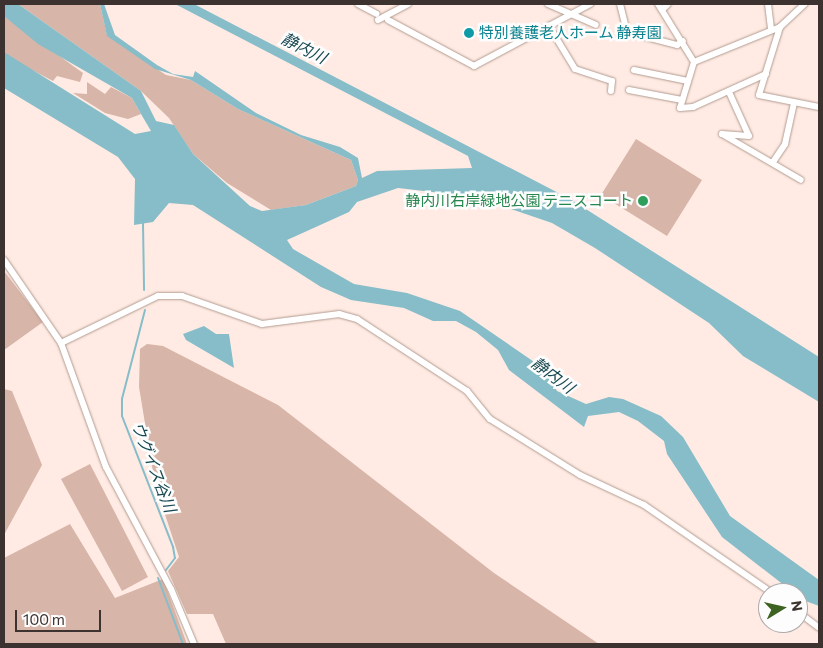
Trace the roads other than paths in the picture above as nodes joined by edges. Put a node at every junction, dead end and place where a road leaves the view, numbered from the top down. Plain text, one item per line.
1 (358, 4) edge
2 (408, 4) edge
3 (548, 4) edge
4 (590, 4) edge
5 (620, 4) edge
6 (668, 4) edge
7 (768, 4) edge
8 (805, 4) edge
9 (660, 7) edge
10 (574, 13) junction
11 (388, 20) dead end
12 (596, 25) dead end
13 (549, 26) junction
14 (780, 26) junction
15 (771, 30) junction
16 (683, 41) junction
17 (694, 62) junction
18 (634, 70) dead end
19 (766, 74) junction
20 (688, 81) junction
21 (628, 90) dead end
22 (611, 91) dead end
23 (729, 92) junction
24 (682, 100) junction
25 (794, 102) junction
26 (819, 107) edge
27 (773, 162) junction
28 (802, 180) dead end
29 (4, 260) edge
30 (61, 343) junction
31 (758, 583) edge
32 (808, 620) edge
33 (819, 628) edge
34 (194, 644) edge

1 - 2 street
3 - 10 street
4 - 10 street
5 - 16 street
6 - 9 street
7 - 15 street
8 - 14 street
9 - 16 street
10 - 12 street
10 - 13 street
11 - 13 street
13 - 22 street
14 - 15 street
14 - 19 street
15 - 17 street
16 - 17 street
17 - 20 street
18 - 20 street
19 - 23 street
19 - 25 street
20 - 24 street
21 - 24 street
23 - 24 street
23 - 27 street
25 - 26 street
25 - 27 street
27 - 28 street
29 - 30 street
30 - 31 street
30 - 34 street
32 - 33 street

